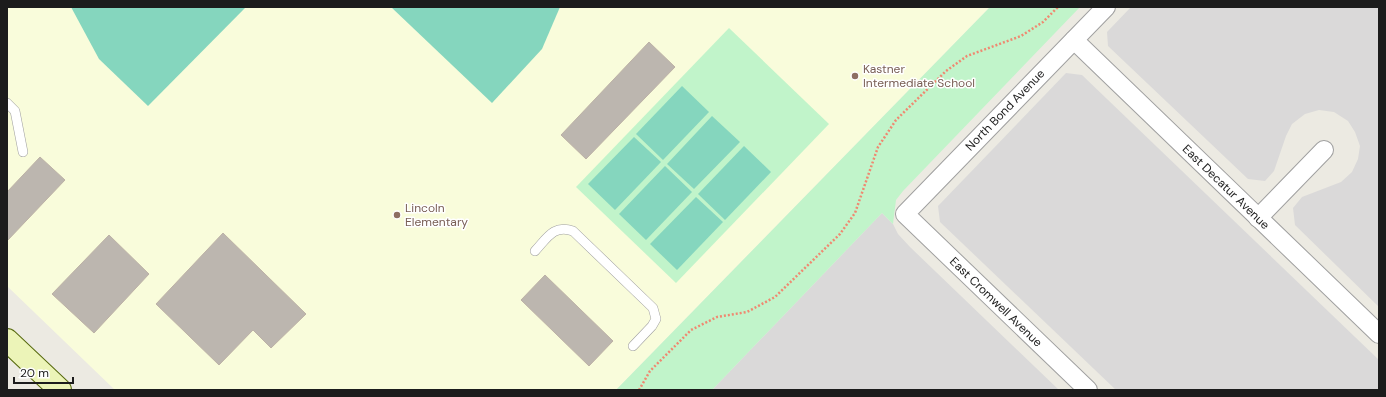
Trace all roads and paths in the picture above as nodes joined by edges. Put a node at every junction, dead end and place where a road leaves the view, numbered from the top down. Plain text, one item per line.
1 (1058, 7) edge
2 (1106, 7) edge
3 (1074, 40) junction
4 (7, 103) edge
5 (1324, 150) dead end
6 (23, 152) dead end
7 (905, 214) joint
8 (1258, 218) junction
9 (535, 251) dead end
10 (1379, 334) edge
11 (7, 340) edge
12 (633, 346) dead end
13 (60, 390) edge
14 (639, 390) edge
15 (1088, 390) edge

1 - 14 path
2 - 3 street, North Bond Avenue
3 - 7 street, North Bond Avenue
3 - 8 street, East Decatur Avenue
4 - 6 lane
5 - 8 street
7 - 15 street, East Cromwell Avenue
8 - 10 street, East Decatur Avenue
9 - 12 lane
11 - 13 main road

